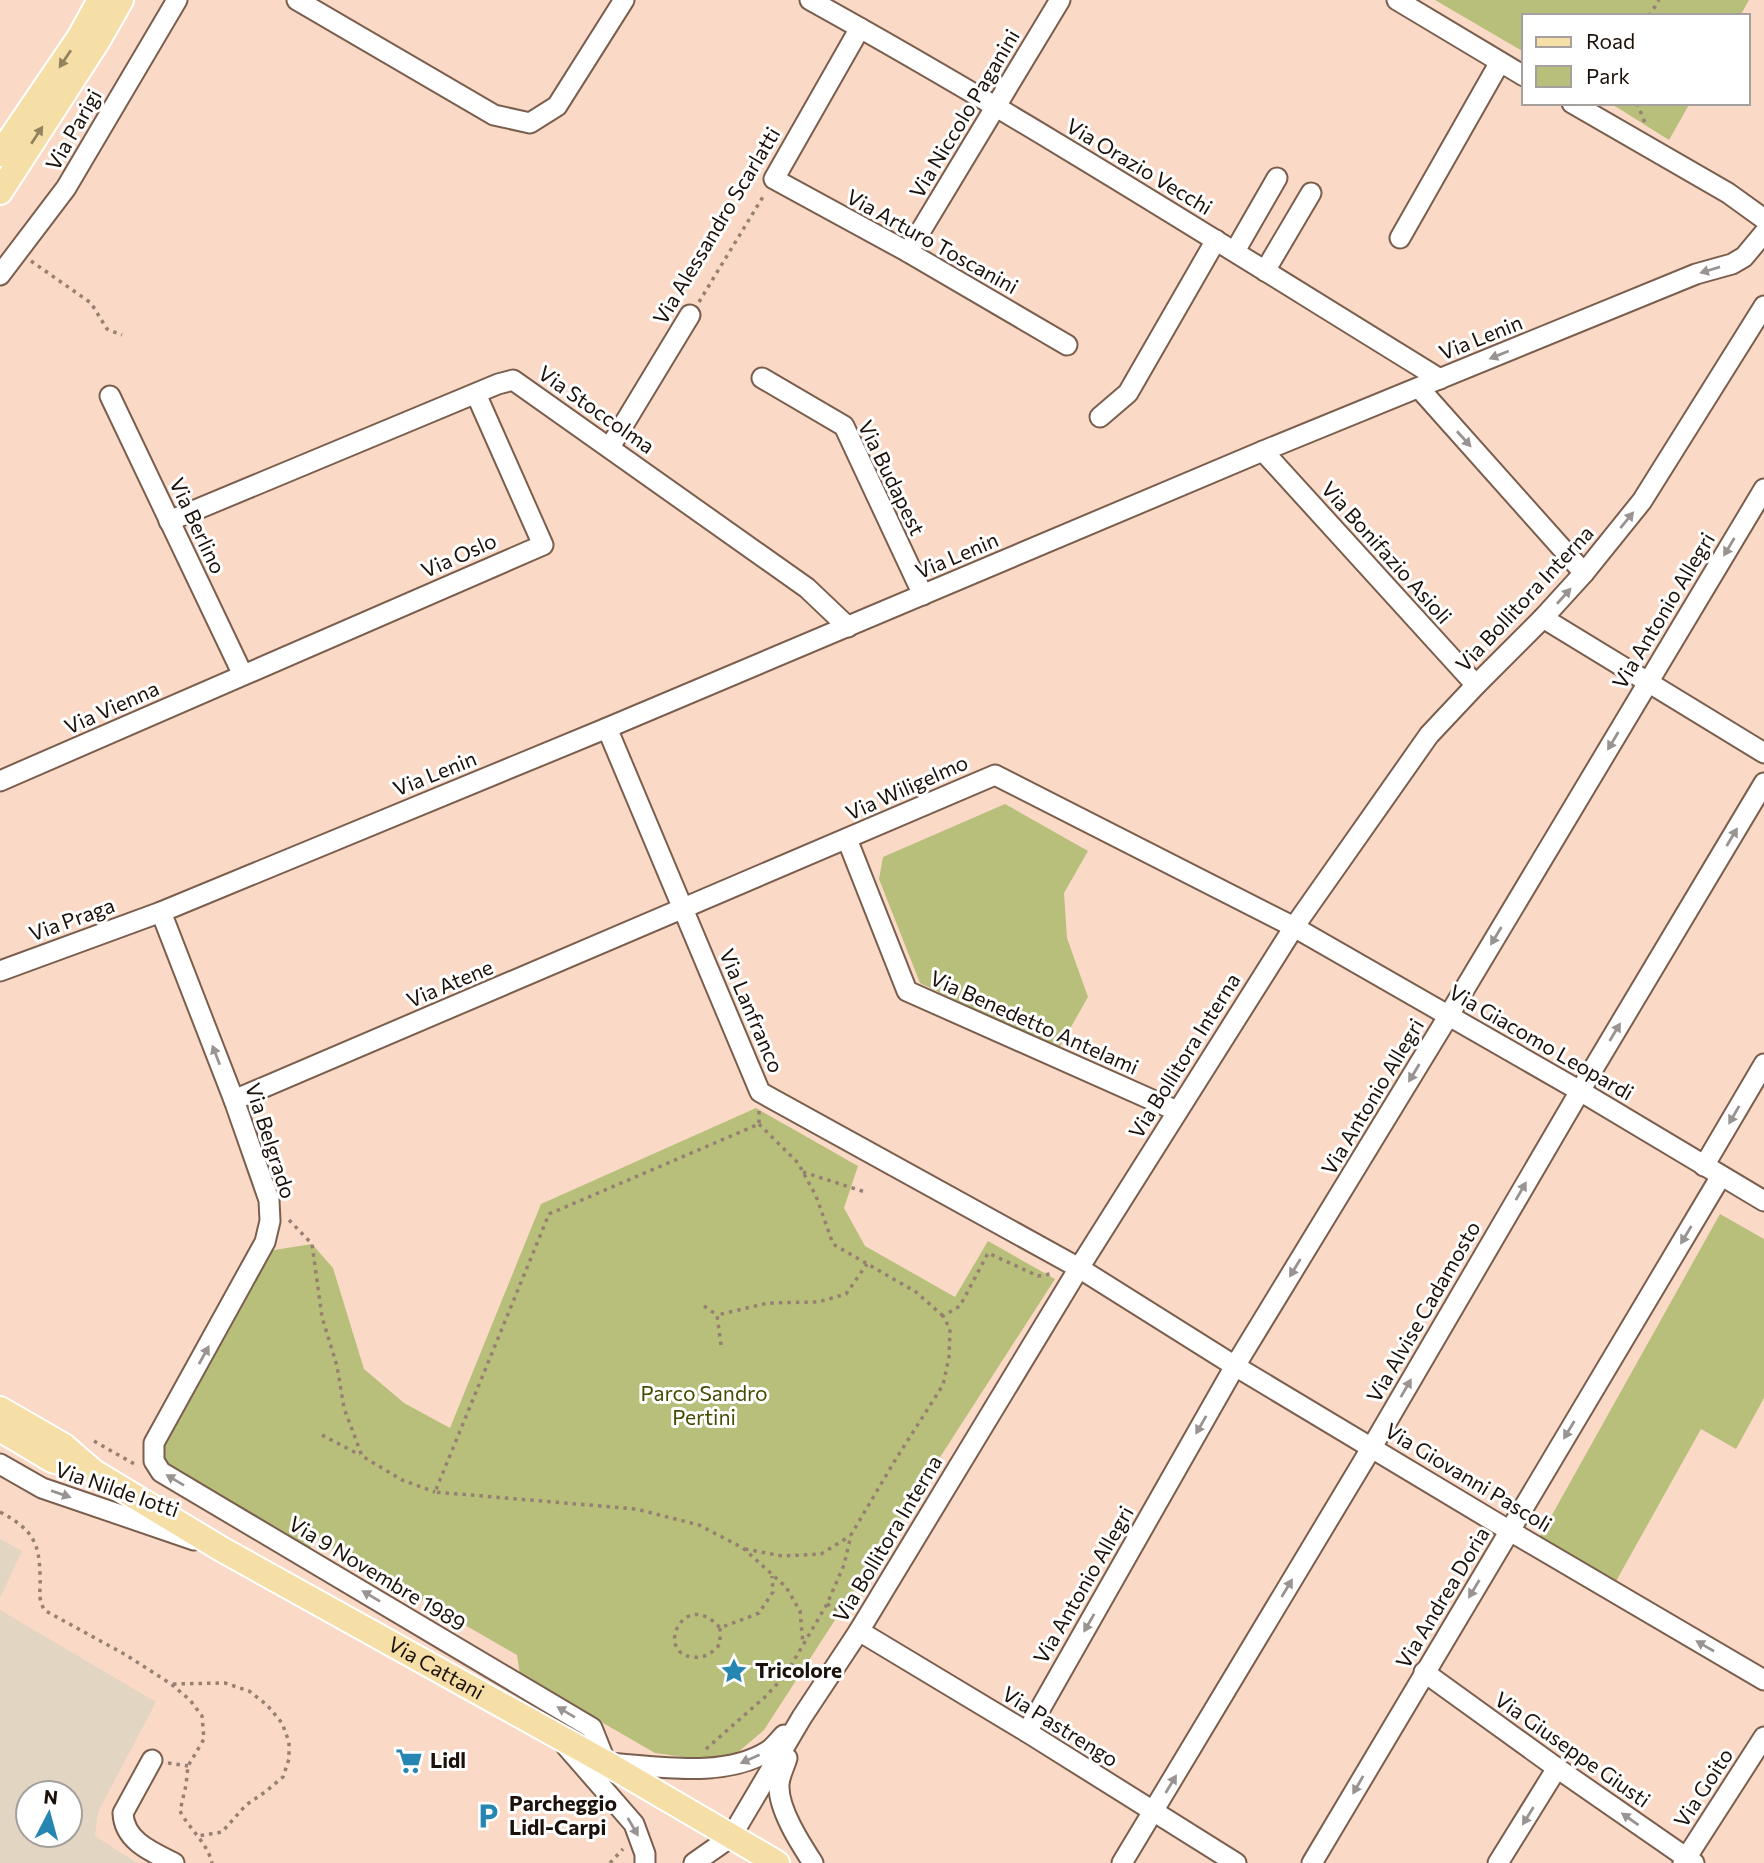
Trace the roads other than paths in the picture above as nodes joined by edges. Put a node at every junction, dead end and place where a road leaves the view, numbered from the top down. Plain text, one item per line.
1 (100, 0) edge
2 (121, 0) edge
3 (177, 0) edge
4 (297, 0) edge
5 (624, 0) edge
6 (810, 0) edge
7 (1060, 0) edge
8 (1397, 0) edge
9 (860, 28) junction
10 (1500, 62) junction
11 (1522, 75) edge
12 (1576, 105) edge
13 (995, 107) junction
14 (0, 153) edge
15 (1277, 178) dead end
16 (774, 179) joint
17 (0, 192) edge
18 (1311, 194) dead end
19 (1764, 219) edge
20 (1764, 233) edge
21 (1400, 238) dead end
22 (1216, 240) junction
23 (1235, 251) junction
24 (908, 252) junction
25 (1265, 271) junction
26 (0, 275) edge
27 (1764, 306) edge
28 (690, 315) road end
29 (1067, 345) dead end
30 (762, 378) dead end
31 (1440, 379) junction
32 (1419, 388) junction
33 (476, 394) junction
34 (110, 396) dead end
35 (1100, 417) dead end
36 (610, 447) junction
37 (1263, 451) junction
38 (1764, 489) edge
39 (169, 521) junction
40 (1584, 573) junction
41 (923, 595) junction
42 (1543, 618) junction
43 (848, 627) junction
44 (243, 676) junction
45 (1648, 682) junction
46 (1476, 685) junction
47 (607, 728) junction
48 (1764, 753) edge
49 (0, 781) edge
50 (1764, 783) edge
51 (847, 839) junction
52 (684, 909) junction
53 (161, 912) junction
54 (1294, 927) junction
55 (0, 971) edge
56 (1449, 1015) junction
57 (1764, 1064) edge
58 (1580, 1091) junction
59 (234, 1100) junction
60 (1177, 1111) junction
61 (1712, 1171) junction
62 (1764, 1201) edge
63 (1079, 1268) junction
64 (1235, 1366) junction
65 (0, 1409) edge
66 (171, 1415) joint
67 (0, 1429) edge
68 (1372, 1447) junction
69 (0, 1464) edge
70 (94, 1472) junction
71 (1510, 1531) junction
72 (223, 1550) junction
73 (860, 1628) junction
74 (1424, 1672) junction
75 (1764, 1680) edge
76 (802, 1717) junction
77 (1027, 1732) junction
78 (559, 1737) junction
79 (1764, 1737) edge
80 (152, 1760) dead end
81 (607, 1763) junction
82 (1556, 1768) junction
83 (1154, 1812) junction
84 (731, 1837) junction
85 (1688, 1861) edge
86 (173, 1863) edge
87 (645, 1863) edge
88 (694, 1863) edge
89 (777, 1863) edge
90 (813, 1863) edge
91 (1122, 1863) edge
92 (1236, 1863) edge
93 (1312, 1863) edge
94 (1499, 1863) edge

1 -> 14 main road
17 -> 2 main road
3 - 26 street, Via Parigi
4 - 5 street
6 - 9 street, Via Orazio Vecchi
7 - 13 street, Via Niccolo Paganini
8 - 10 street
9 - 13 street, Via Orazio Vecchi
9 - 16 street, Via Alessandro Scarlatti
10 - 11 street
10 - 21 street
12 - 19 street
13 - 22 street, Via Orazio Vecchi
13 - 24 street, Via Niccolo Paganini
15 - 23 street
16 - 24 street, Via Arturo Toscanini
18 - 25 street
20 -> 31 street, Via Lenin
22 - 23 street, Via Orazio Vecchi
22 - 35 street
23 - 25 street, Via Orazio Vecchi
24 - 29 street, Via Arturo Toscanini
25 - 31 street, Via Orazio Vecchi
40 -> 27 street, Via Bollitora Interna
28 - 36 street, Via Alessandro Scarlatti
30 - 41 street, Via Budapest
31 - 32 street, Via Lenin
32 - 37 street, Via Lenin
32 -> 40 street
33 - 36 street, Via Stoccolma
33 - 39 street, Via Stoccolma
33 - 44 street, Via Oslo
34 - 39 street, Via Berlino
36 - 43 street, Via Stoccolma
37 - 41 street, Via Lenin
37 - 46 street, Via Bonifazio Asioli
38 -> 45 street, Via Antonio Allegri
39 - 44 street, Via Berlino
42 -> 40 street, Via Bollitora Interna
41 - 43 street, Via Lenin
42 - 45 street
42 - 46 street, Via Bollitora Interna
43 - 47 street, Via Lenin
44 - 49 street, Via Vienna
45 - 48 street
45 -> 56 street, Via Antonio Allegri
46 - 54 street, Via Bollitora Interna
47 - 52 street, Via Lanfranco
47 - 53 street, Via Lenin
58 -> 50 street, Via Alvise Cadamosto
51 - 52 street, Via Wiligelmo
51 - 54 street, Via Wiligelmo
51 - 60 street, Via Benedetto Antelami
52 - 59 street, Via Atene
52 - 63 street, Via Lanfranco
53 - 55 street, Via Praga
59 -> 53 street, Via Belgrado
54 - 56 street, Via Giacomo Leopardi
54 - 60 street, Via Bollitora Interna
56 - 58 street, Via Giacomo Leopardi
56 -> 64 street, Via Antonio Allegri
57 -> 61 street, Via Andrea Doria
58 - 61 street, Via Giacomo Leopardi
68 -> 58 street, Via Alvise Cadamosto
66 -> 59 street, Via Belgrado
60 - 63 street, Via Bollitora Interna
61 - 62 street, Via Giacomo Leopardi
61 -> 71 street, Via Andrea Doria
63 - 64 street, Via Giovanni Pascoli
63 - 73 street, Via Bollitora Interna
64 - 68 street, Via Giovanni Pascoli
64 -> 77 street, Via Antonio Allegri
65 - 70 main road, Via Cattani
81 -> 66 street, Via 9 Novembre 1989
67 - 70 main road, Via Cattani
68 - 71 street, Via Giovanni Pascoli
83 -> 68 street, Via Alvise Cadamosto
69 -> 72 street, Via Nilde Iotti
70 - 72 main road, Via Cattani
71 -> 74 street, Via Andrea Doria
75 -> 71 street, Via Giovanni Pascoli
72 - 78 main road, Via Cattani
73 - 76 street, Via Bollitora Interna
73 - 77 street, Via Pastrengo
74 - 82 street, Via Giuseppe Giusti
74 -> 93 street, Via Andrea Doria
76 -> 81 street
76 - 84 street, Via Bollitora Interna
76 - 90 street
77 - 83 street, Via Pastrengo
78 - 81 main road, Via Cattani
78 -> 87 street
79 - 85 street, Via Goito
80 - 86 street
81 - 84 main road, Via Cattani
85 -> 82 street, Via Giuseppe Giusti
82 -> 94 street
83 - 91 street, Via Alvise Cadamosto
83 - 92 street, Via Pastrengo
84 - 88 street, Via Bollitora Interna
84 - 89 main road, Via Cattani

